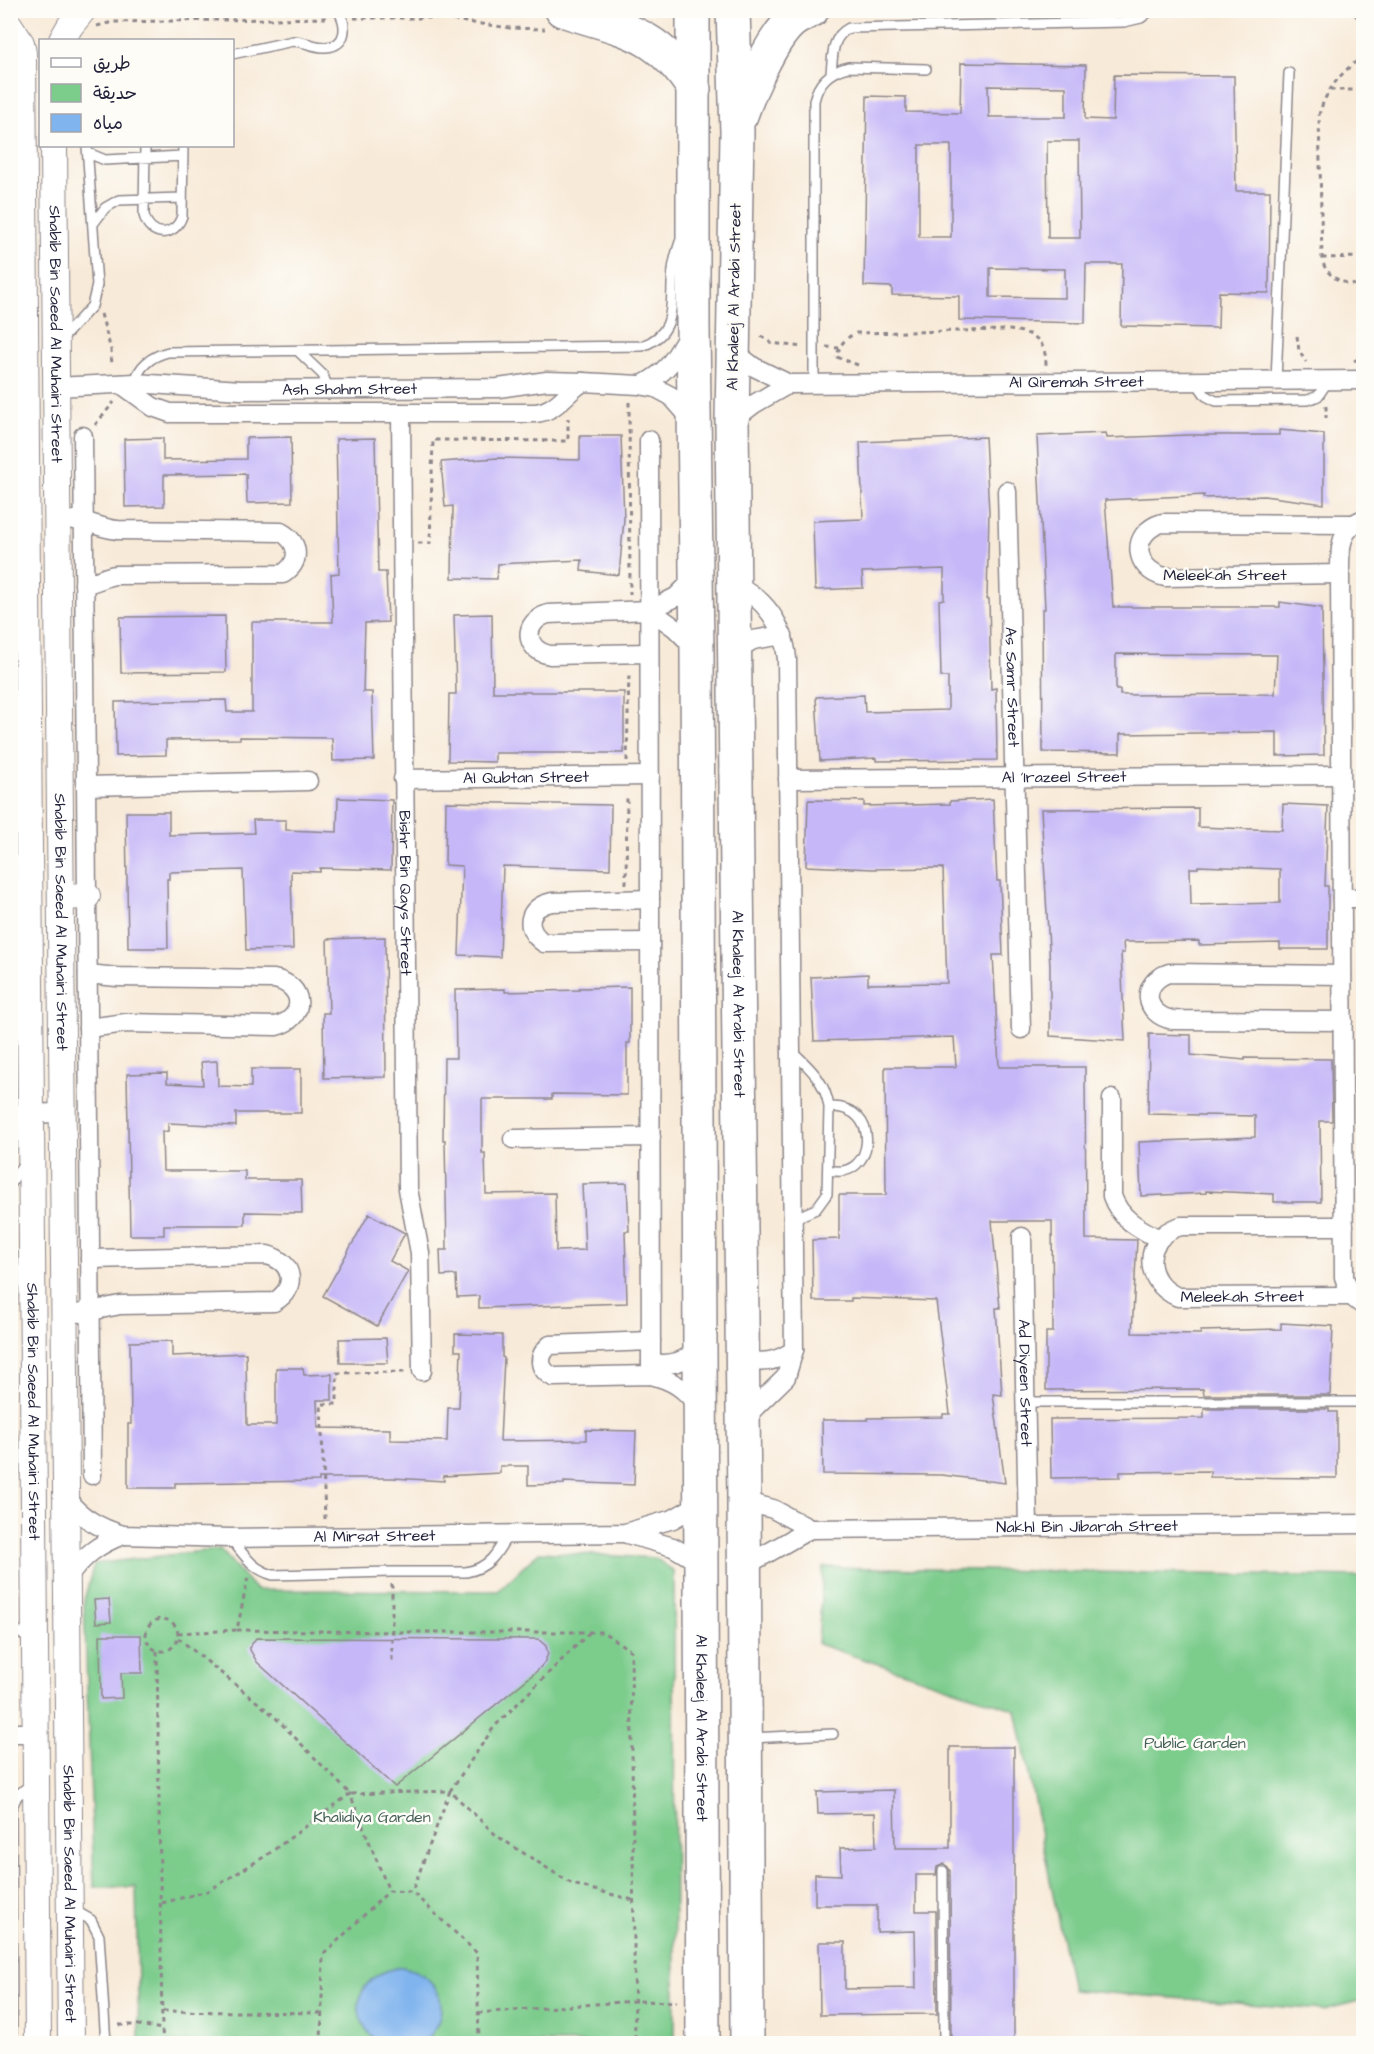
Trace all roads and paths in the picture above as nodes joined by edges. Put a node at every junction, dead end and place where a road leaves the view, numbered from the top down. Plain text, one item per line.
1 (693, 10) edge
2 (734, 10) edge
3 (812, 10) edge
4 (1151, 10) edge
5 (340, 14) edge
6 (556, 20) edge
7 (88, 21) edge
8 (10, 26) edge
9 (63, 39) edge
10 (234, 54) edge
11 (1364, 56) edge
12 (926, 69) dead end
13 (831, 73) junction
14 (1289, 73) dead end
15 (694, 89) junction
16 (1330, 90) junction
17 (1364, 90) edge
18 (736, 132) junction
19 (17, 143) edge
20 (54, 147) edge
21 (146, 147) edge
22 (183, 147) edge
23 (87, 149) edge
24 (183, 156) junction
25 (145, 158) junction
26 (145, 198) junction
27 (183, 198) junction
28 (693, 216) junction
29 (93, 224) junction
30 (1364, 257) edge
31 (1322, 258) junction
32 (1364, 286) edge
33 (96, 295) junction
34 (693, 327) junction
35 (1297, 336) dead end
36 (54, 347) junction
37 (732, 350) junction
38 (298, 351) junction
39 (1364, 356) edge
40 (837, 357) dead end
41 (1346, 363) dead end
42 (1311, 364) dead end
43 (1364, 380) edge
44 (548, 381) junction
45 (1276, 381) junction
46 (1328, 381) junction
47 (583, 382) junction
48 (1045, 382) junction
49 (1196, 382) junction
50 (154, 384) junction
51 (789, 384) junction
52 (814, 384) junction
53 (642, 385) junction
54 (121, 386) junction
55 (56, 387) junction
56 (328, 389) junction
57 (619, 402) dead end
58 (629, 402) dead end
59 (148, 403) junction
60 (547, 411) junction
61 (568, 411) dead end
62 (401, 413) junction
63 (732, 421) junction
64 (694, 422) junction
65 (83, 436) joint
66 (649, 440) dead end
67 (1007, 491) dead end
68 (19, 497) edge
69 (57, 520) junction
70 (84, 520) junction
71 (1358, 521) edge
72 (402, 542) junction
73 (57, 563) junction
74 (27, 564) junction
75 (1340, 574) junction
76 (696, 577) junction
77 (84, 584) junction
78 (734, 584) junction
79 (650, 610) junction
80 (783, 635) junction
81 (735, 650) junction
82 (697, 651) junction
83 (650, 653) junction
84 (1341, 775) junction
85 (650, 776) junction
86 (1014, 777) junction
87 (403, 779) junction
88 (788, 779) junction
89 (308, 781) dead end
90 (86, 786) junction
91 (87, 896) junction
92 (61, 897) junction
93 (1342, 898) junction
94 (1364, 898) edge
95 (650, 899) junction
96 (17, 938) edge
97 (650, 942) junction
98 (88, 974) junction
99 (1342, 975) junction
100 (1343, 1021) junction
101 (88, 1028) junction
102 (1021, 1029) dead end
103 (791, 1051) junction
104 (1112, 1099) dead end
105 (829, 1107) junction
106 (63, 1113) junction
107 (21, 1114) edge
108 (651, 1137) junction
109 (513, 1139) dead end
110 (32, 1152) junction
111 (829, 1170) junction
112 (10, 1184) edge
113 (793, 1219) junction
114 (1344, 1226) junction
115 (1022, 1237) dead end
116 (1159, 1239) junction
117 (90, 1259) junction
118 (1357, 1301) edge
119 (91, 1312) junction
120 (64, 1314) junction
121 (651, 1341) junction
122 (700, 1346) junction
123 (794, 1350) junction
124 (742, 1358) junction
125 (651, 1369) junction
126 (422, 1371) joint
127 (1025, 1402) junction
128 (1364, 1402) edge
129 (700, 1412) junction
130 (742, 1419) junction
131 (92, 1475) dead end
132 (66, 1499) junction
133 (744, 1501) junction
134 (701, 1503) junction
135 (1364, 1524) edge
136 (1028, 1527) junction
137 (810, 1529) junction
138 (625, 1533) junction
139 (123, 1534) junction
140 (508, 1534) junction
141 (325, 1536) junction
142 (230, 1538) junction
143 (250, 1563) junction
144 (700, 1563) junction
145 (745, 1566) junction
146 (391, 1572) junction
147 (67, 1579) junction
148 (10, 1625) edge
149 (237, 1630) junction
150 (393, 1632) junction
151 (591, 1632) junction
152 (178, 1633) junction
153 (178, 1638) junction
154 (35, 1644) junction
155 (157, 1651) junction
156 (393, 1663) dead end
157 (10, 1733) edge
158 (36, 1733) junction
159 (833, 1734) dead end
160 (745, 1738) junction
161 (36, 1779) junction
162 (450, 1791) junction
163 (350, 1794) junction
164 (943, 1871) dead end
165 (389, 1891) junction
166 (412, 1892) junction
167 (633, 1900) junction
168 (162, 1903) junction
169 (70, 1908) junction
170 (634, 2001) junction
171 (703, 2004) junction
172 (162, 2011) junction
173 (320, 2013) junction
174 (478, 2013) junction
175 (106, 2025) junction
176 (162, 2029) junction
177 (12, 2043) edge
178 (38, 2043) edge
179 (71, 2043) edge
180 (106, 2043) edge
181 (163, 2043) edge
182 (321, 2043) edge
183 (478, 2043) edge
184 (635, 2043) edge
185 (703, 2043) edge
186 (747, 2043) edge
187 (944, 2043) edge

1 - 15 highway, Al Khaleej Al Arabi Street
2 - 18 highway, Al Khaleej Al Arabi Street
3 - 18 highway
4 - 13 lane
5 - 6 path
5 - 7 path
5 - 10 lane
6 - 15 highway
7 - 9 street
8 - 19 street, Shabib Bin Saeed Al Muhairi Street
11 - 16 path
12 - 13 lane
13 - 52 lane
14 - 45 lane
15 - 28 highway, Al Khaleej Al Arabi Street
16 - 17 path
16 - 31 path
18 - 37 highway, Al Khaleej Al Arabi Street
19 - 68 street, Shabib Bin Saeed Al Muhairi Street
20 - 36 street, Shabib Bin Saeed Al Muhairi Street
21 - 25 lane
22 - 24 lane
23 - 25 lane
23 - 29 lane
24 - 25 lane
24 - 27 lane
25 - 26 lane
26 - 27 lane
26 - 27 lane
26 - 29 lane
28 - 34 highway, Al Khaleej Al Arabi Street
28 - 38 lane
29 - 33 lane
30 - 31 path
31 - 32 path
33 - 36 lane
33 - 54 path
34 - 53 street
34 - 64 highway, Al Khaleej Al Arabi Street
35 - 42 path
36 - 55 street, Shabib Bin Saeed Al Muhairi Street
37 - 51 street, Al Qiremah Street
37 - 63 highway, Al Khaleej Al Arabi Street
38 - 54 lane
38 - 56 lane
39 - 41 path
40 - 48 path
43 - 46 street, Al Qiremah Street
44 - 47 street, Ash Shahm Street
44 - 56 street, Ash Shahm Street
44 - 60 street
45 - 46 street, Al Qiremah Street
45 - 49 street, Al Qiremah Street
46 - 49 lane
47 - 53 street, Ash Shahm Street
47 - 60 street
48 - 49 street, Al Qiremah Street
48 - 52 street, Al Qiremah Street
50 - 54 street, Ash Shahm Street
50 - 56 street, Ash Shahm Street
50 - 59 street
51 - 52 street, Al Qiremah Street
51 - 63 street, Al Qiremah Street
53 - 64 street, Ash Shahm Street
54 - 55 street, Ash Shahm Street
54 - 59 street
54 - 65 path
55 - 69 street, Shabib Bin Saeed Al Muhairi Street
57 - 58 path
59 - 62 street
60 - 62 street
61 - 72 path
62 - 72 street, Bishr Bin Qays Street
63 - 78 highway, Al Khaleej Al Arabi Street
64 - 76 highway, Al Khaleej Al Arabi Street
65 - 70 street
66 - 79 street
67 - 86 street, As Samr Street
68 - 74 street, Shabib Bin Saeed Al Muhairi Street
69 - 70 street
69 - 73 street, Shabib Bin Saeed Al Muhairi Street
70 - 77 street
70 - 77 street
71 - 75 street, Meleekah Street
71 - 75 street, Meleekah Street
72 - 87 street, Bishr Bin Qays Street
73 - 74 street
73 - 92 street, Shabib Bin Saeed Al Muhairi Street
74 - 96 street, Shabib Bin Saeed Al Muhairi Street
75 - 84 street, Meleekah Street
76 - 79 street
76 - 82 highway, Al Khaleej Al Arabi Street
77 - 90 street
78 - 80 street
78 - 81 highway, Al Khaleej Al Arabi Street
79 - 82 street
79 - 83 street
79 - 83 street
80 - 81 street
80 - 88 street
81 - 124 highway, Al Khaleej Al Arabi Street
82 - 122 highway, Al Khaleej Al Arabi Street
83 - 85 street
84 - 86 street, Al 'Irazeel Street
84 - 93 street, Meleekah Street
85 - 87 street, Al Qubtan Street
85 - 95 street
86 - 88 street, Al 'Irazeel Street
86 - 102 street, As Samr Street
87 - 126 street, Bishr Bin Qays Street
88 - 103 street
89 - 90 street, Shabib Bin Saeed Al Muhairi Street
90 - 91 street
91 - 92 street
91 - 98 street
92 - 106 street, Shabib Bin Saeed Al Muhairi Street
93 - 94 street
93 - 99 street, Meleekah Street
95 - 97 street
95 - 97 street
96 - 107 street, Shabib Bin Saeed Al Muhairi Street
97 - 108 street
98 - 101 street
98 - 101 street, Shabib Bin Saeed Al Muhairi Street
99 - 100 street, Meleekah Street
99 - 100 street
100 - 114 street, Meleekah Street
101 - 117 street
103 - 105 lane
103 - 113 street
104 - 116 street
105 - 111 lane
105 - 111 lane
106 - 107 street
106 - 120 street, Shabib Bin Saeed Al Muhairi Street
107 - 110 street, Shabib Bin Saeed Al Muhairi Street
108 - 109 street
108 - 121 street
110 - 112 lane
110 - 154 street, Shabib Bin Saeed Al Muhairi Street
111 - 113 lane
113 - 123 street
114 - 116 street
114 - 118 street, Meleekah Street
115 - 127 street, Ad Diyeen Street
116 - 118 street, Meleekah Street
117 - 119 street
117 - 119 street
119 - 120 street
119 - 131 street
120 - 132 street, Shabib Bin Saeed Al Muhairi Street
121 - 125 street
121 - 125 street
122 - 125 street
122 - 129 highway, Al Khaleej Al Arabi Street
123 - 124 street
123 - 130 street
124 - 130 highway, Al Khaleej Al Arabi Street
125 - 129 street
126 - 141 path
127 - 128 lane
127 - 136 street, Ad Diyeen Street
129 - 134 highway, Al Khaleej Al Arabi Street
130 - 133 highway, Al Khaleej Al Arabi Street
132 - 139 street, Al Mirsat Street
132 - 147 street, Shabib Bin Saeed Al Muhairi Street
133 - 137 street, Nakhl Bin Jibarah Street
133 - 145 highway, Al Khaleej Al Arabi Street
134 - 138 street, Al Mirsat Street
134 - 144 highway, Al Khaleej Al Arabi Street
135 - 136 street, Nakhl Bin Jibarah Street
136 - 137 street, Nakhl Bin Jibarah Street
137 - 145 street, Nakhl Bin Jibarah Street
138 - 140 street, Al Mirsat Street
138 - 144 street, Al Mirsat Street
139 - 142 street, Al Mirsat Street
139 - 147 street, Al Mirsat Street
140 - 141 street, Al Mirsat Street
140 - 146 lane
141 - 142 street, Al Mirsat Street
142 - 143 lane
143 - 146 lane
143 - 149 path
144 - 171 highway, Al Khaleej Al Arabi Street
145 - 160 highway, Al Khaleej Al Arabi Street
146 - 150 path
147 - 169 street, Shabib Bin Saeed Al Muhairi Street
148 - 154 lane
149 - 150 path
149 - 152 path
150 - 151 path
150 - 156 path
151 - 162 path
151 - 167 path
152 - 153 path
152 - 155 path
153 - 155 path
153 - 163 path
154 - 158 street, Shabib Bin Saeed Al Muhairi Street
155 - 168 path
157 - 158 street
158 - 161 street, Shabib Bin Saeed Al Muhairi Street
159 - 160 lane
160 - 186 highway, Al Khaleej Al Arabi Street
161 - 177 lane
161 - 178 street, Shabib Bin Saeed Al Muhairi Street
162 - 163 path
162 - 166 path
162 - 167 path
163 - 165 path
163 - 168 path
164 - 187 lane
165 - 166 path
165 - 173 path
166 - 174 path
167 - 170 path
168 - 172 path
169 - 175 lane
169 - 179 street, Shabib Bin Saeed Al Muhairi Street
170 - 171 path
170 - 174 path
170 - 184 path
171 - 185 highway, Al Khaleej Al Arabi Street
172 - 173 path
172 - 176 path
173 - 182 path
174 - 183 path
175 - 176 path
175 - 180 lane
176 - 181 path

